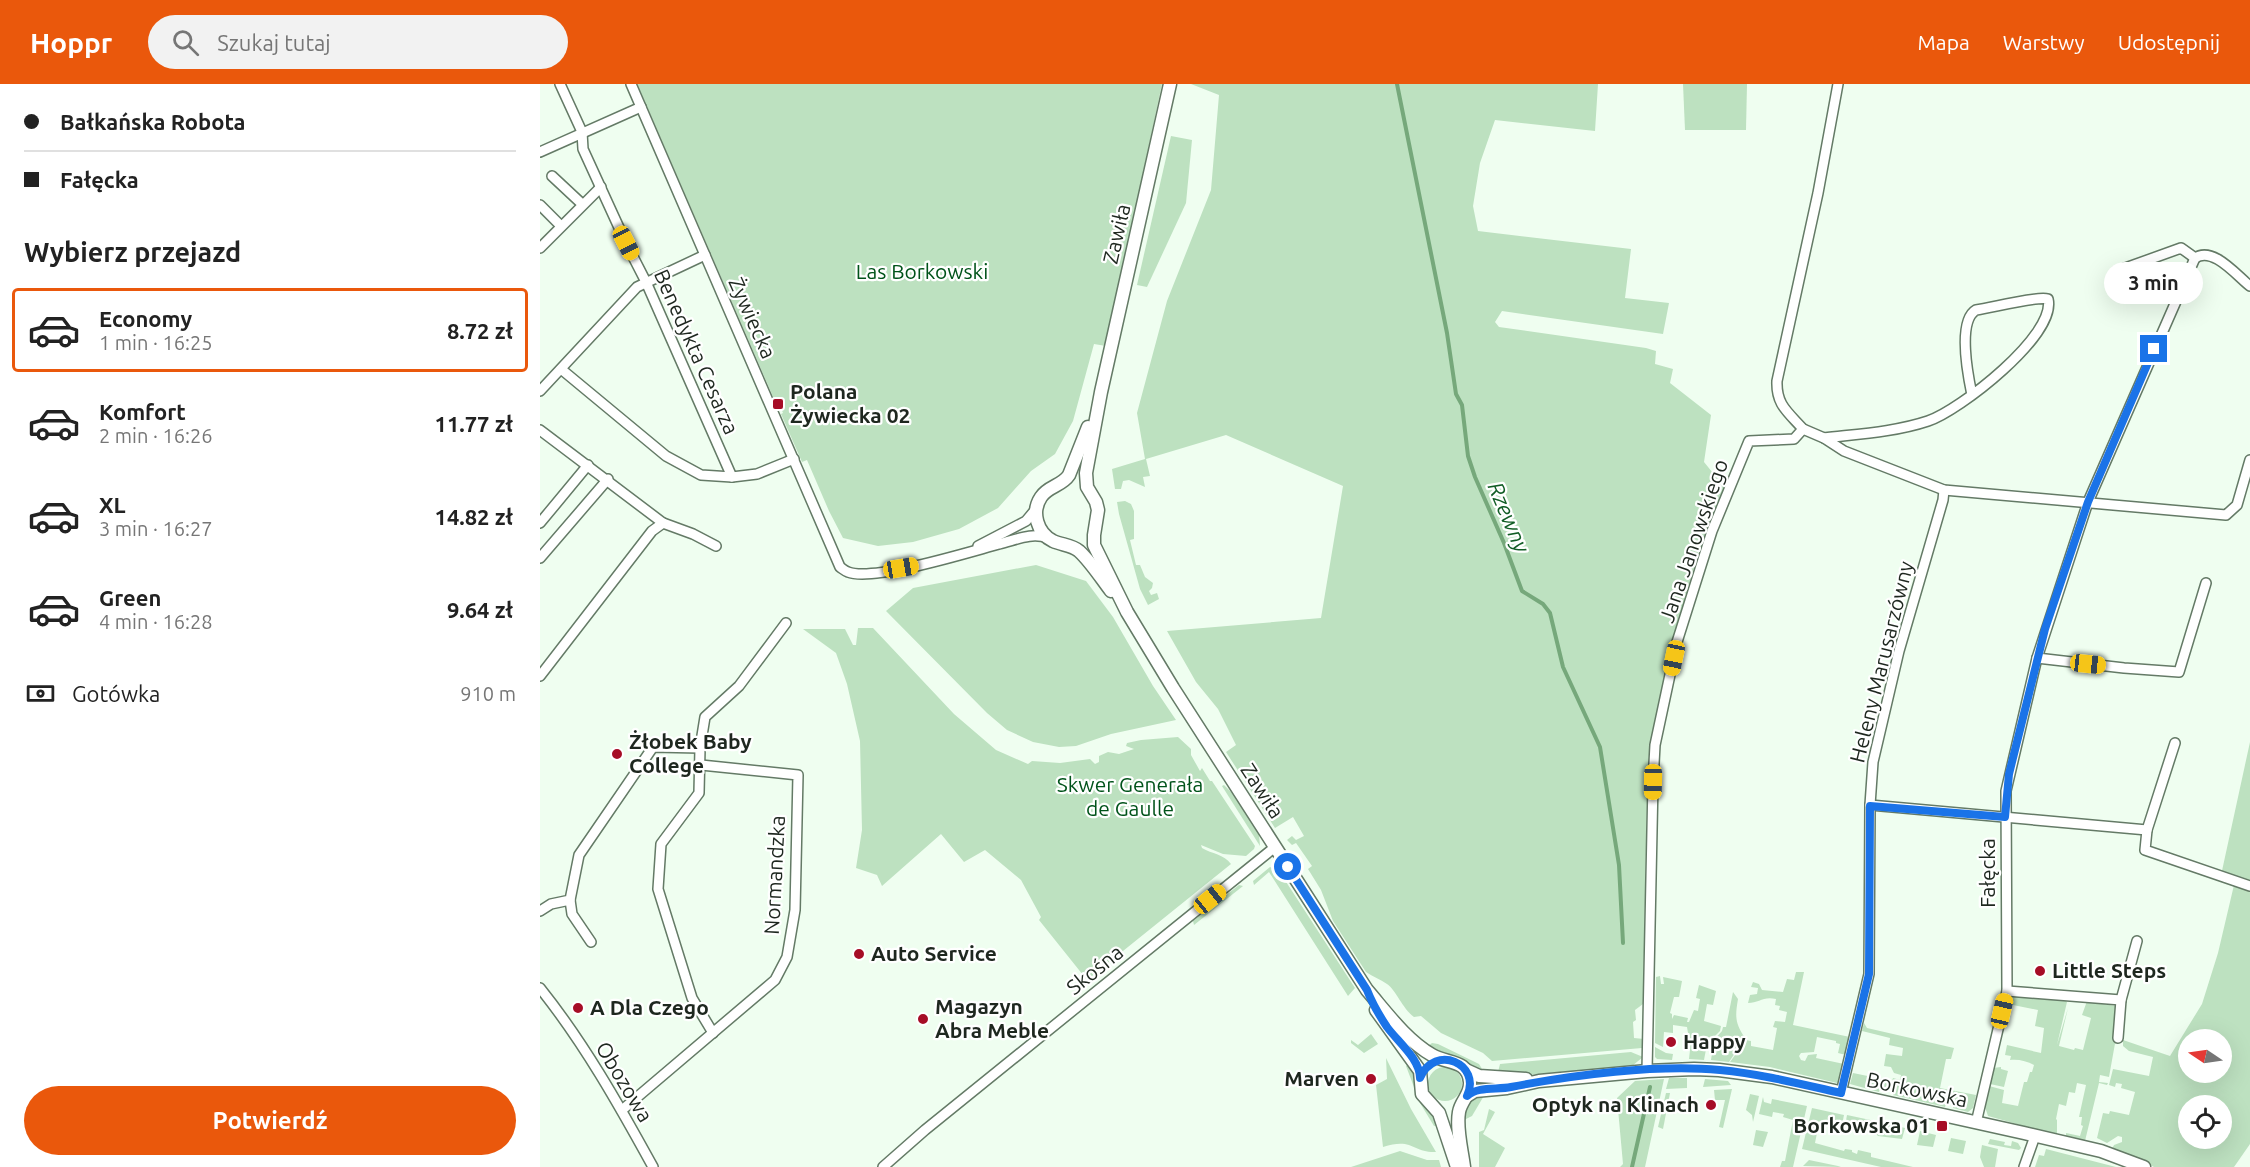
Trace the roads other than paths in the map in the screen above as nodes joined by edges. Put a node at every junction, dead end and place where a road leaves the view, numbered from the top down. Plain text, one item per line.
1 (560, 84) edge
2 (631, 84) edge
3 (1170, 84) edge
4 (1838, 84) edge
5 (641, 107) junction
6 (582, 132) junction
7 (540, 152) edge
8 (552, 176) dead end
9 (601, 187) junction
10 (582, 204) junction
11 (540, 205) edge
12 (561, 226) junction
13 (621, 232) dead end
14 (626, 243) dead end
15 (540, 247) edge
16 (705, 255) junction
17 (2195, 258) junction
18 (2117, 271) dead end
19 (646, 282) junction
20 (2250, 286) edge
21 (561, 369) junction
22 (540, 391) edge
23 (1101, 392) junction
24 (1972, 395) junction
25 (1803, 429) junction
26 (540, 430) edge
27 (1824, 438) junction
28 (794, 459) junction
29 (2250, 460) edge
30 (588, 465) junction
31 (732, 477) junction
32 (608, 479) junction
33 (1059, 484) junction
34 (1944, 490) junction
35 (1089, 492) junction
36 (2088, 502) junction
37 (1037, 508) junction
38 (540, 522) edge
39 (663, 523) junction
40 (1095, 526) junction
41 (1048, 538) junction
42 (1062, 544) junction
43 (716, 546) dead end
44 (965, 553) junction
45 (540, 558) edge
46 (2206, 583) dead end
47 (1127, 612) junction
48 (786, 623) dead end
49 (2037, 658) junction
50 (540, 676) edge
51 (2175, 743) dead end
52 (700, 748) junction
53 (701, 765) junction
54 (1870, 806) junction
55 (2005, 817) junction
56 (2147, 830) junction
57 (1275, 847) junction
58 (2250, 886) edge
59 (570, 900) junction
60 (540, 911) edge
61 (2137, 941) dead end
62 (591, 942) dead end
63 (540, 988) edge
64 (1367, 990) junction
65 (2007, 991) junction
66 (2121, 1000) junction
67 (713, 1033) junction
68 (2118, 1038) dead end
69 (1442, 1059) junction
70 (1466, 1070) junction
71 (1647, 1071) junction
72 (1420, 1078) junction
73 (1539, 1081) junction
74 (1841, 1093) junction
75 (1464, 1100) junction
76 (1434, 1107) junction
77 (622, 1110) junction
78 (1976, 1123) junction
79 (2035, 1136) junction
80 (653, 1167) edge
81 (883, 1167) edge
82 (1456, 1167) edge
83 (1464, 1167) edge
84 (2024, 1167) edge
85 (2144, 1167) edge

1 - 6 street
2 - 5 street, Żywiecka
3 - 23 street, Zawiła
4 - 25 street
5 - 6 street
5 - 16 street, Żywiecka
6 - 7 street
6 - 9 street
8 - 10 street
9 - 10 street
9 - 13 street
10 - 12 street
11 - 12 street
12 - 15 street
14 - 19 street, Benedykta Cesarza
16 - 19 street
16 - 28 street, Żywiecka
17 - 18 street
17 - 20 street
17 - 36 street, Fałęcka
19 - 21 street
19 - 31 street, Benedykta Cesarza
21 - 22 street
21 - 31 street
23 - 33 street, Zawiła
23 - 35 street, Zawiła
24 - 24 street
24 - 27 street
25 - 27 street
25 - 71 street, Jana Janowskiego
26 - 30 street
27 - 34 street
28 - 31 street
28 - 44 street, Żywiecka
29 - 36 street
30 - 32 street
30 - 38 street
32 - 39 street
32 - 45 street
33 - 35 street
33 - 37 street, Zawiła
34 - 36 street
34 - 54 street, Heleny Marusarzówny
35 - 40 street, Zawiła
36 - 49 street, Fałęcka
37 - 41 street
37 - 44 street
39 - 43 street
39 - 50 street
40 - 42 street
40 - 47 street, Zawiła
41 - 42 street, Zawiła
41 - 44 street
42 - 47 street, Zawiła
46 - 49 street
47 - 57 street, Zawiła
48 - 52 street
49 - 55 street, Fałęcka
51 - 56 street
52 - 53 street
52 - 59 street
53 - 67 street
53 - 67 street, Normandzka
54 - 55 street
54 - 74 street, Heleny Marusarzówny
55 - 56 street
55 - 65 street, Fałęcka
56 - 58 street
57 - 64 street, Zawiła
57 - 81 street, Skośna
59 - 60 street
59 - 62 street
61 - 66 street
63 - 77 street, Obozowa
64 - 69 street, Zawiła
64 - 72 street, Zawiła
65 - 66 street
65 - 78 street, Fałęcka
66 - 68 street
67 - 77 street, Normandzka
69 - 70 street, Zawiła
69 - 72 street
70 - 73 street, Borkowska
70 - 75 street
71 - 73 street, Borkowska
71 - 74 street, Borkowska
72 - 76 street, Zawiła
73 - 75 street, Borkowska
74 - 78 street, Borkowska
75 - 76 street
75 - 83 street
76 - 82 street, Zawiła
77 - 80 street, Obozowa
78 - 79 street, Borkowska
79 - 84 street
79 - 85 street, Borkowska

